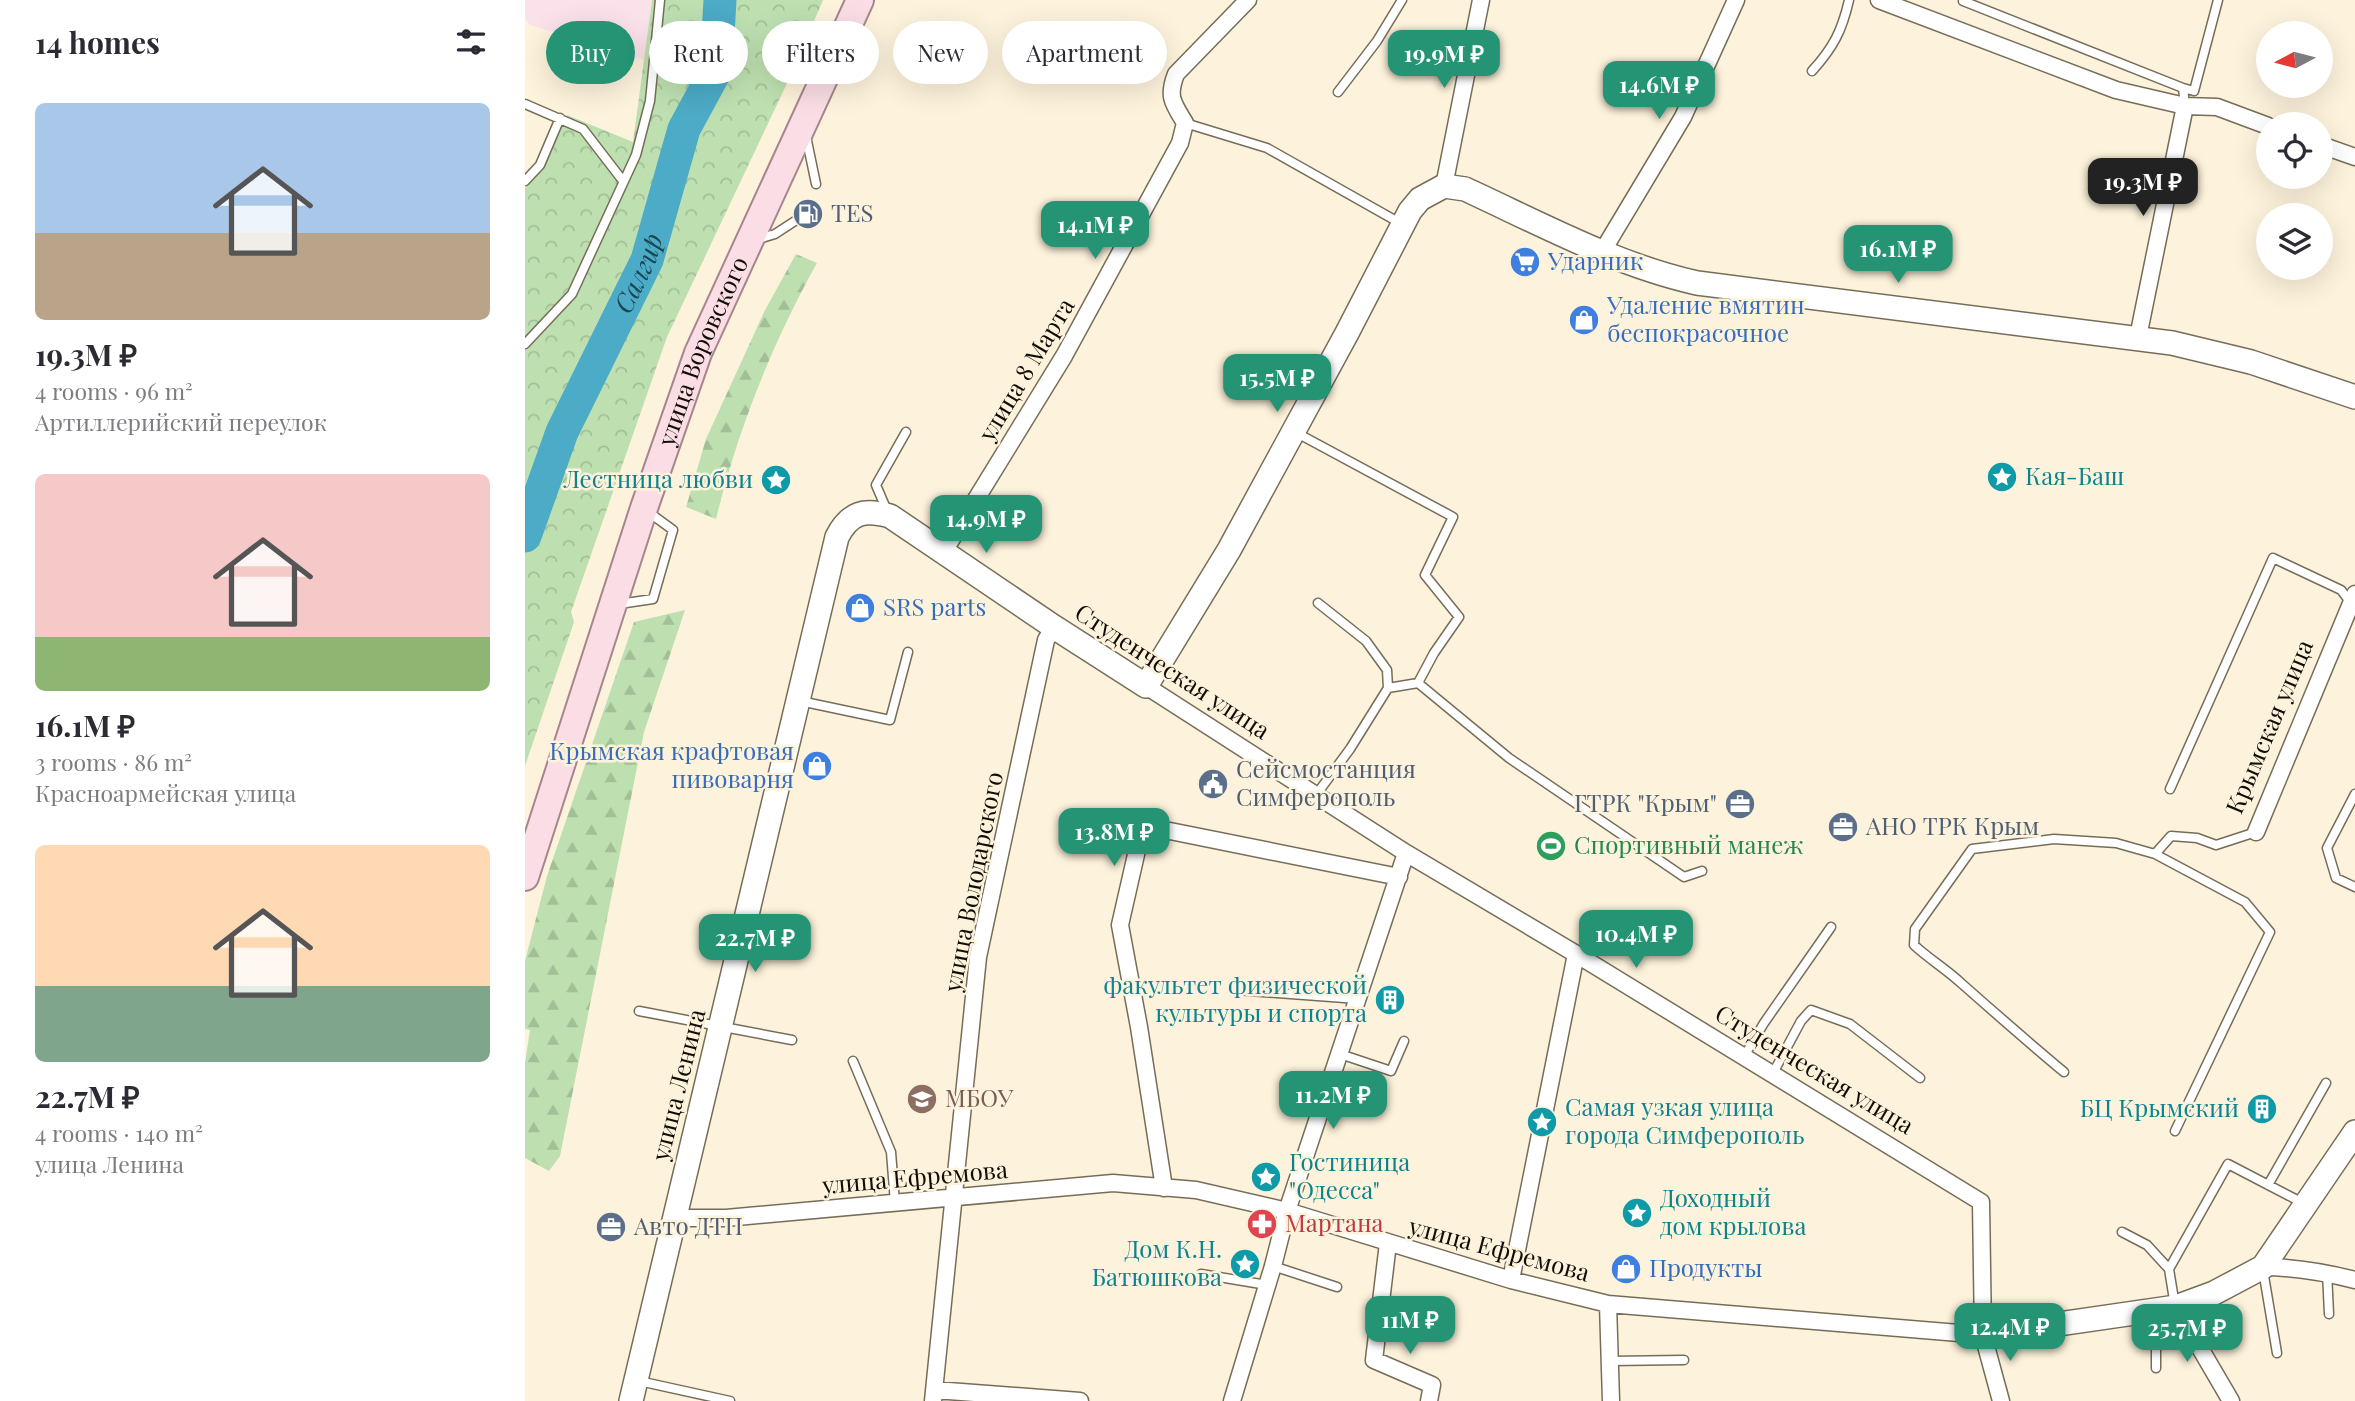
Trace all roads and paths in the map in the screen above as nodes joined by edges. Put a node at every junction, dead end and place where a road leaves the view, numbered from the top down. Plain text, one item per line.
1 (660, 0) edge
2 (860, 0) edge
3 (1248, 0) edge
4 (1402, 0) edge
5 (1481, 0) edge
6 (1736, 0) edge
7 (1849, 0) edge
8 (1879, 0) edge
9 (2218, 0) edge
10 (1963, 1) edge
11 (1812, 71) dead end
12 (2183, 88) junction
13 (1338, 92) dead end
14 (525, 104) edge
15 (2185, 106) junction
16 (560, 118) junction
17 (2256, 122) edge
18 (1185, 123) junction
19 (803, 126) junction
20 (2333, 149) edge
21 (2355, 157) edge
22 (525, 181) edge
23 (623, 181) junction
24 (816, 184) dead end
25 (1444, 186) junction
26 (798, 219) dead end
27 (1402, 224) junction
28 (749, 242) junction
29 (1602, 252) junction
30 (2138, 337) junction
31 (525, 344) edge
32 (2355, 397) edge
33 (1293, 430) junction
34 (906, 432) dead end
35 (643, 508) junction
36 (890, 516) junction
37 (943, 553) junction
38 (2354, 601) edge
39 (1318, 603) dead end
40 (613, 605) junction
41 (1054, 627) junction
42 (908, 652) dead end
43 (1418, 682) junction
44 (1146, 686) junction
45 (1388, 688) junction
46 (797, 701) junction
47 (2169, 789) dead end
48 (2355, 794) edge
49 (1316, 795) junction
50 (2256, 832) joint
51 (1406, 853) junction
52 (2155, 854) junction
53 (1702, 871) dead end
54 (525, 877) edge
55 (1399, 877) junction
56 (2355, 887) edge
57 (1831, 927) dead end
58 (1576, 954) junction
59 (1236, 990) dead end
60 (1358, 999) junction
61 (639, 1012) dead end
62 (720, 1028) junction
63 (792, 1040) dead end
64 (1404, 1041) dead end
65 (1340, 1054) junction
66 (1743, 1058) junction
67 (853, 1061) dead end
68 (2064, 1072) dead end
69 (1772, 1075) junction
70 (1920, 1078) dead end
71 (2326, 1083) dead end
72 (2175, 1131) dead end
73 (2355, 1132) edge
74 (2268, 1185) junction
75 (1164, 1188) junction
76 (953, 1198) junction
77 (895, 1203) junction
78 (2306, 1204) junction
79 (1287, 1212) junction
80 (675, 1215) junction
81 (2122, 1232) dead end
82 (1388, 1243) junction
83 (1273, 1266) junction
84 (2263, 1267) junction
85 (2169, 1269) junction
86 (2327, 1272) junction
87 (1202, 1274) dead end
88 (1511, 1280) junction
89 (2355, 1280) edge
90 (1267, 1285) junction
91 (1337, 1287) dead end
92 (1608, 1304) junction
93 (2166, 1309) junction
94 (2329, 1314) dead end
95 (1983, 1335) junction
96 (2277, 1353) dead end
97 (1684, 1360) dead end
98 (1610, 1361) junction
99 (2156, 1368) dead end
100 (633, 1391) edge
101 (934, 1396) edge
102 (730, 1401) edge
103 (1080, 1401) edge
104 (1232, 1401) edge
105 (1429, 1401) edge
106 (1611, 1401) edge
107 (2001, 1401) edge
108 (2231, 1401) edge

1 - 23 lane
2 - 19 main road, улица Воровского
3 - 18 street
4 - 13 lane
5 - 25 street
6 - 29 street
7 - 11 lane
8 - 15 street
9 - 12 lane
10 - 12 lane
12 - 15 lane
14 - 16 lane
15 - 17 street
15 - 30 street
16 - 22 lane
16 - 23 lane
18 - 27 lane
18 - 37 street, улица 8 Марта
19 - 24 lane
19 - 28 main road, улица Воровского
20 - 21 street
23 - 31 lane
25 - 27 main road
25 - 29 main road
26 - 28 lane
27 - 33 main road
28 - 35 main road, улица Воровского
29 - 30 main road
30 - 32 main road
33 - 43 lane
33 - 44 main road
34 - 36 lane
35 - 40 main road, улица Воровского
35 - 40 lane
36 - 37 main road, Студенческая улица
36 - 46 main road, улица Ленина
37 - 41 main road, Студенческая улица
38 - 47 lane
38 - 50 street, Крымская улица
39 - 45 lane
40 - 54 main road, улица Воровского
41 - 44 main road, Студенческая улица
41 - 76 street, улица Володарского
42 - 46 lane
43 - 45 lane
43 - 53 lane
44 - 49 street, Студенческая улица
45 - 49 lane
46 - 62 main road, улица Ленина
48 - 56 lane
49 - 51 street, Студенческая улица
50 - 52 lane, Крымская улица
51 - 55 street
51 - 58 street, Студенческая улица
52 - 68 lane
52 - 72 lane
55 - 60 street
55 - 75 street
57 - 66 lane
58 - 66 street, Студенческая улица
58 - 88 street
59 - 60 lane
60 - 65 street
61 - 62 lane
62 - 63 lane
62 - 80 main road, улица Ленина
64 - 65 lane
65 - 79 street
66 - 69 street, Студенческая улица
67 - 77 lane
69 - 70 lane
69 - 95 street, Студенческая улица
71 - 74 lane
73 - 78 main road
74 - 78 lane
74 - 85 lane
75 - 76 street, улица Ефремова
75 - 79 street, улица Ефремова
76 - 77 street, улица Ефремова
76 - 101 street, улица Володарского
77 - 80 street, улица Ефремова
78 - 84 main road
79 - 82 street, улица Ефремова
79 - 83 street
80 - 100 main road, улица Ленина
81 - 85 lane
82 - 88 street, улица Ефремова
82 - 105 street
83 - 90 street
83 - 91 lane
84 - 86 street
84 - 93 main road
84 - 96 lane
85 - 93 lane
86 - 89 street
86 - 94 lane
87 - 90 lane
88 - 92 street, улица Ефремова
90 - 104 street
92 - 95 street, улица Ефремова
92 - 98 street
93 - 95 main road
93 - 99 lane
93 - 108 street
95 - 107 street
97 - 98 lane
98 - 106 street
100 - 102 lane
101 - 103 street

